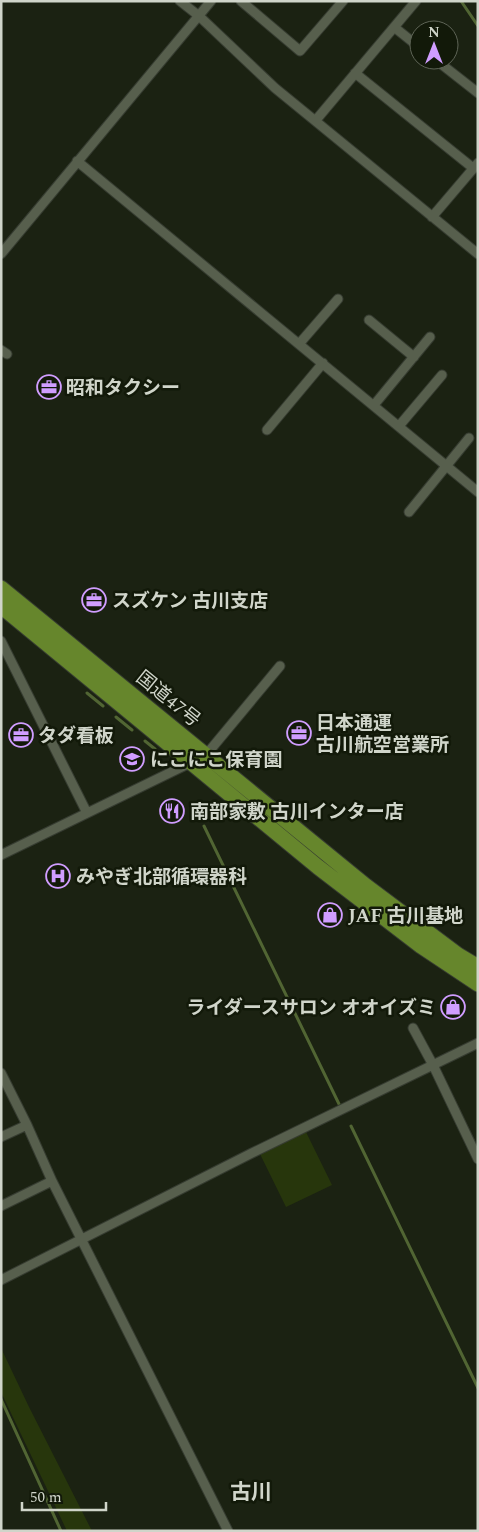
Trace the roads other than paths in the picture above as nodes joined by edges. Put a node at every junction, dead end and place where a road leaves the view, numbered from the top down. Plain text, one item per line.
1 (180, 1) edge
2 (212, 1) edge
3 (241, 1) edge
4 (343, 1) edge
5 (416, 1) edge
6 (199, 16) junction
7 (394, 27) junction
8 (409, 38) edge
9 (449, 70) edge
10 (355, 73) junction
11 (478, 93) edge
12 (316, 120) junction
13 (77, 161) junction
14 (475, 166) edge
15 (432, 217) junction
16 (1, 254) edge
17 (478, 254) edge
18 (338, 298) dead end
19 (369, 320) dead end
20 (430, 337) dead end
21 (300, 344) junction
22 (414, 357) junction
23 (323, 363) junction
24 (442, 375) dead end
25 (374, 405) junction
26 (399, 426) junction
27 (267, 430) dead end
28 (469, 438) dead end
29 (447, 466) junction
30 (476, 487) edge
31 (409, 512) dead end
32 (1, 588) edge
33 (1, 606) edge
34 (1, 641) edge
35 (280, 666) dead end
36 (206, 755) junction
37 (192, 762) junction
38 (87, 813) junction
39 (1, 855) edge
40 (478, 967) edge
41 (478, 984) edge
42 (413, 1028) dead end
43 (478, 1043) edge
44 (433, 1065) junction
45 (1, 1073) edge
46 (27, 1125) junction
47 (1, 1137) edge
48 (478, 1159) edge
49 (52, 1181) junction
50 (1, 1206) edge
51 (82, 1240) junction
52 (1, 1280) edge
53 (228, 1531) edge

1 - 6 street
2 - 6 street
3 - 4 street
5 - 7 street
6 - 12 street
6 - 13 street
7 - 8 street
7 - 10 street
9 - 11 street
10 - 12 street
10 - 14 street
12 - 15 street
13 - 16 street
13 - 21 street
14 - 15 street
15 - 17 street
18 - 21 street
19 - 22 street
20 - 22 street
21 - 23 street
22 - 25 street
23 - 25 street
23 - 27 street
24 - 26 street
25 - 26 street
26 - 29 street
28 - 29 street
29 - 30 street
29 - 31 street
32 - 36 highway, 国道47号
33 - 37 highway, 国道47号
34 - 38 street
35 - 36 street
36 - 40 highway, 国道47号
37 - 38 street
37 - 41 highway, 国道47号
38 - 39 street
42 - 44 street
43 - 44 street
44 - 48 street
44 - 51 street
45 - 46 street
46 - 47 street
46 - 49 street
49 - 50 street
49 - 51 street
51 - 52 street
51 - 53 street

